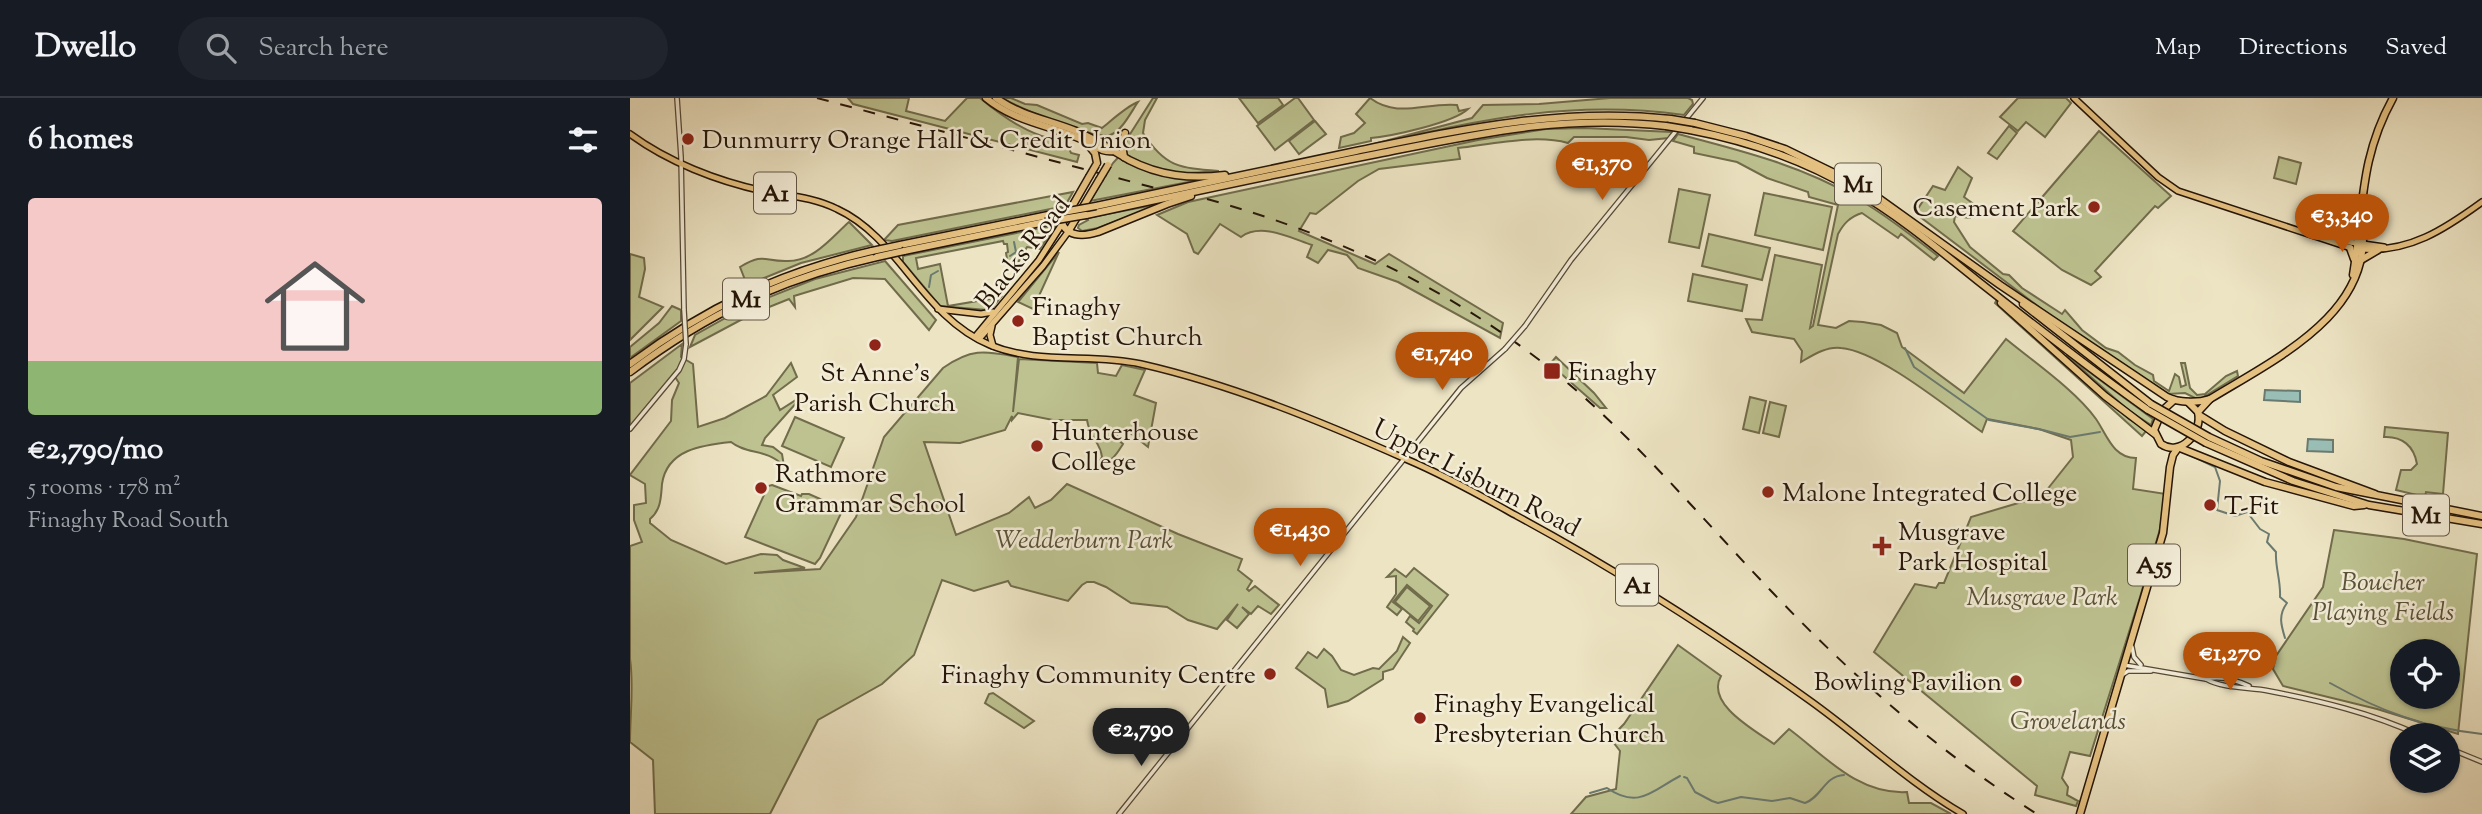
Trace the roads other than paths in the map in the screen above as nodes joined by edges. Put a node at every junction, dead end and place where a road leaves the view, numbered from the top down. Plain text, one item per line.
1 (677, 98) edge
2 (986, 98) edge
3 (996, 98) edge
4 (1703, 98) edge
5 (2074, 98) edge
6 (2393, 98) edge
7 (1125, 133) dead end
8 (630, 134) edge
9 (1071, 136) junction
10 (1109, 150) junction
11 (1124, 157) junction
12 (1356, 158) junction
13 (681, 164) junction
14 (1097, 164) junction
15 (1253, 173) junction
16 (2482, 202) edge
17 (1062, 224) junction
18 (1068, 232) junction
19 (2358, 246) junction
20 (2387, 247) junction
21 (902, 248) junction
22 (2378, 250) junction
23 (874, 254) junction
24 (2358, 263) junction
25 (2000, 285) junction
26 (1985, 286) junction
27 (938, 309) junction
28 (996, 310) junction
29 (992, 323) junction
30 (977, 338) junction
31 (993, 346) junction
32 (630, 365) edge
33 (630, 372) edge
34 (2210, 399) junction
35 (2174, 400) junction
36 (2183, 400) junction
37 (2149, 407) junction
38 (2199, 414) junction
39 (630, 429) edge
40 (2155, 434) junction
41 (2207, 440) junction
42 (2164, 447) junction
43 (2179, 448) junction
44 (1404, 458) junction
45 (2170, 467) junction
46 (2383, 498) junction
47 (2369, 505) junction
48 (2482, 516) edge
49 (2482, 524) edge
50 (2132, 641) junction
51 (2125, 663) junction
52 (2141, 665) junction
53 (2149, 669) junction
54 (2160, 671) junction
55 (2121, 676) junction
56 (2390, 724) edge
57 (2460, 753) edge
58 (2482, 762) edge
59 (1119, 814) edge
60 (1963, 814) edge
61 (2080, 814) edge

1 - 13 street
2 - 9 highway
3 - 10 highway
4 - 44 street, bridge
5 - 19 main road
6 - 19 highway, A55
7 - 11 highway
8 - 13 main road, A1
9 - 10 highway
9 - 14 highway
10 - 11 highway
10 - 14 highway, Blacks Road
10 - 18 highway, Blacks Road, bridge
11 - 15 highway
12 - 18 highway
12 - 21 highway, M1, bridge
12 - 26 highway, M1, bridge
13 - 27 main road, A1
13 - 39 street, bridge
14 - 17 highway, Blacks Road, bridge
15 - 21 highway, M1, bridge
15 - 25 highway, M1, bridge
16 - 20 main road
17 - 18 highway
17 - 28 main road, Blacks Road
18 - 29 main road, Blacks Road
19 - 20 main road
19 - 22 main road
19 - 24 highway, A55
19 - 24 highway
20 - 22 main road
21 - 23 highway, M1, bridge
22 - 24 highway
23 - 32 highway, M1
23 - 33 highway, M1
24 - 34 highway, A55
25 - 35 highway
25 - 37 highway, M1
26 - 37 highway, M1
26 - 40 highway, M1
27 - 28 main road
27 - 30 main road, A1
28 - 30 main road, Blacks Road
29 - 30 main road, Blacks Road
29 - 31 main road
30 - 31 main road, Upper Lisburn Road / A1
31 - 44 main road, Upper Lisburn Road / A1
34 - 36 highway
34 - 38 highway, A55
35 - 36 highway
35 - 40 highway
36 - 38 highway
37 - 41 highway, M1, bridge
38 - 43 highway, A55
38 - 46 highway, M1
40 - 42 highway, A55
41 - 46 highway, M1
41 - 47 highway, M1
42 - 43 highway
42 - 45 highway, A55
43 - 45 highway, A55
43 - 47 highway, M1
44 - 59 street
44 - 60 main road, Upper Lisburn Road / A1
45 - 50 highway, A55
46 - 48 highway, M1
47 - 49 highway, M1
50 - 51 highway, A55
50 - 52 street
51 - 52 street
51 - 53 street
51 - 55 highway, A55
52 - 53 street
53 - 54 street
54 - 55 street
54 - 56 street
55 - 61 highway, A55
57 - 58 street

